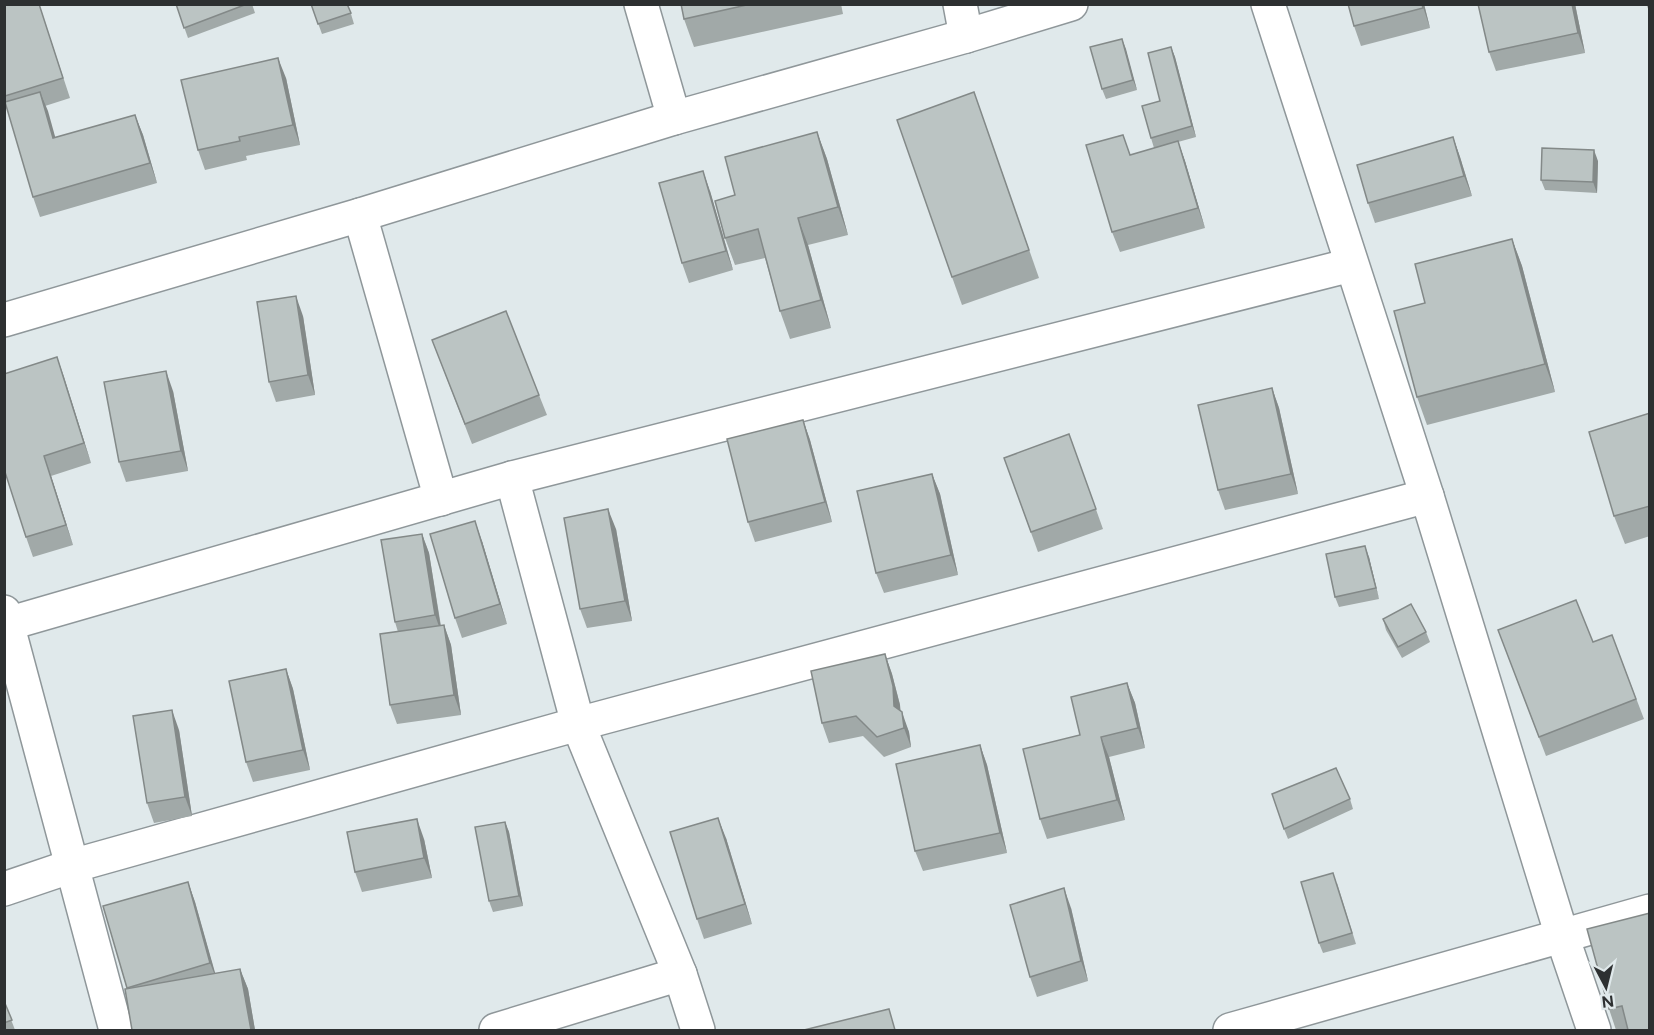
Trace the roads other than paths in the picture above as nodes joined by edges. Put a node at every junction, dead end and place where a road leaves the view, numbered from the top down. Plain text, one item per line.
1 (641, 4) edge
2 (960, 4) edge
3 (1071, 4) edge
4 (1268, 4) edge
5 (966, 36) junction
6 (674, 118) junction
7 (360, 215) junction
8 (1351, 265) junction
9 (4, 320) edge
10 (512, 478) junction
11 (1427, 496) junction
12 (441, 498) junction
13 (6, 618) edge
14 (578, 724) junction
15 (72, 866) junction
16 (4, 889) edge
17 (1650, 911) edge
18 (1562, 936) junction
19 (680, 974) junction
20 (116, 1030) edge
21 (496, 1030) edge
22 (698, 1030) edge
23 (1230, 1030) edge
24 (1594, 1030) edge

1 - 6 street
2 - 5 street
3 - 5 street
4 - 8 street
5 - 6 street
6 - 7 street
7 - 9 street
7 - 12 street
8 - 10 street
8 - 11 street
10 - 12 street
10 - 14 street
11 - 14 street
11 - 18 street
12 - 13 street
13 - 15 street
14 - 15 street
14 - 19 street
15 - 16 street
15 - 20 street
17 - 18 street
18 - 23 street
18 - 24 street
19 - 21 street
19 - 22 street

